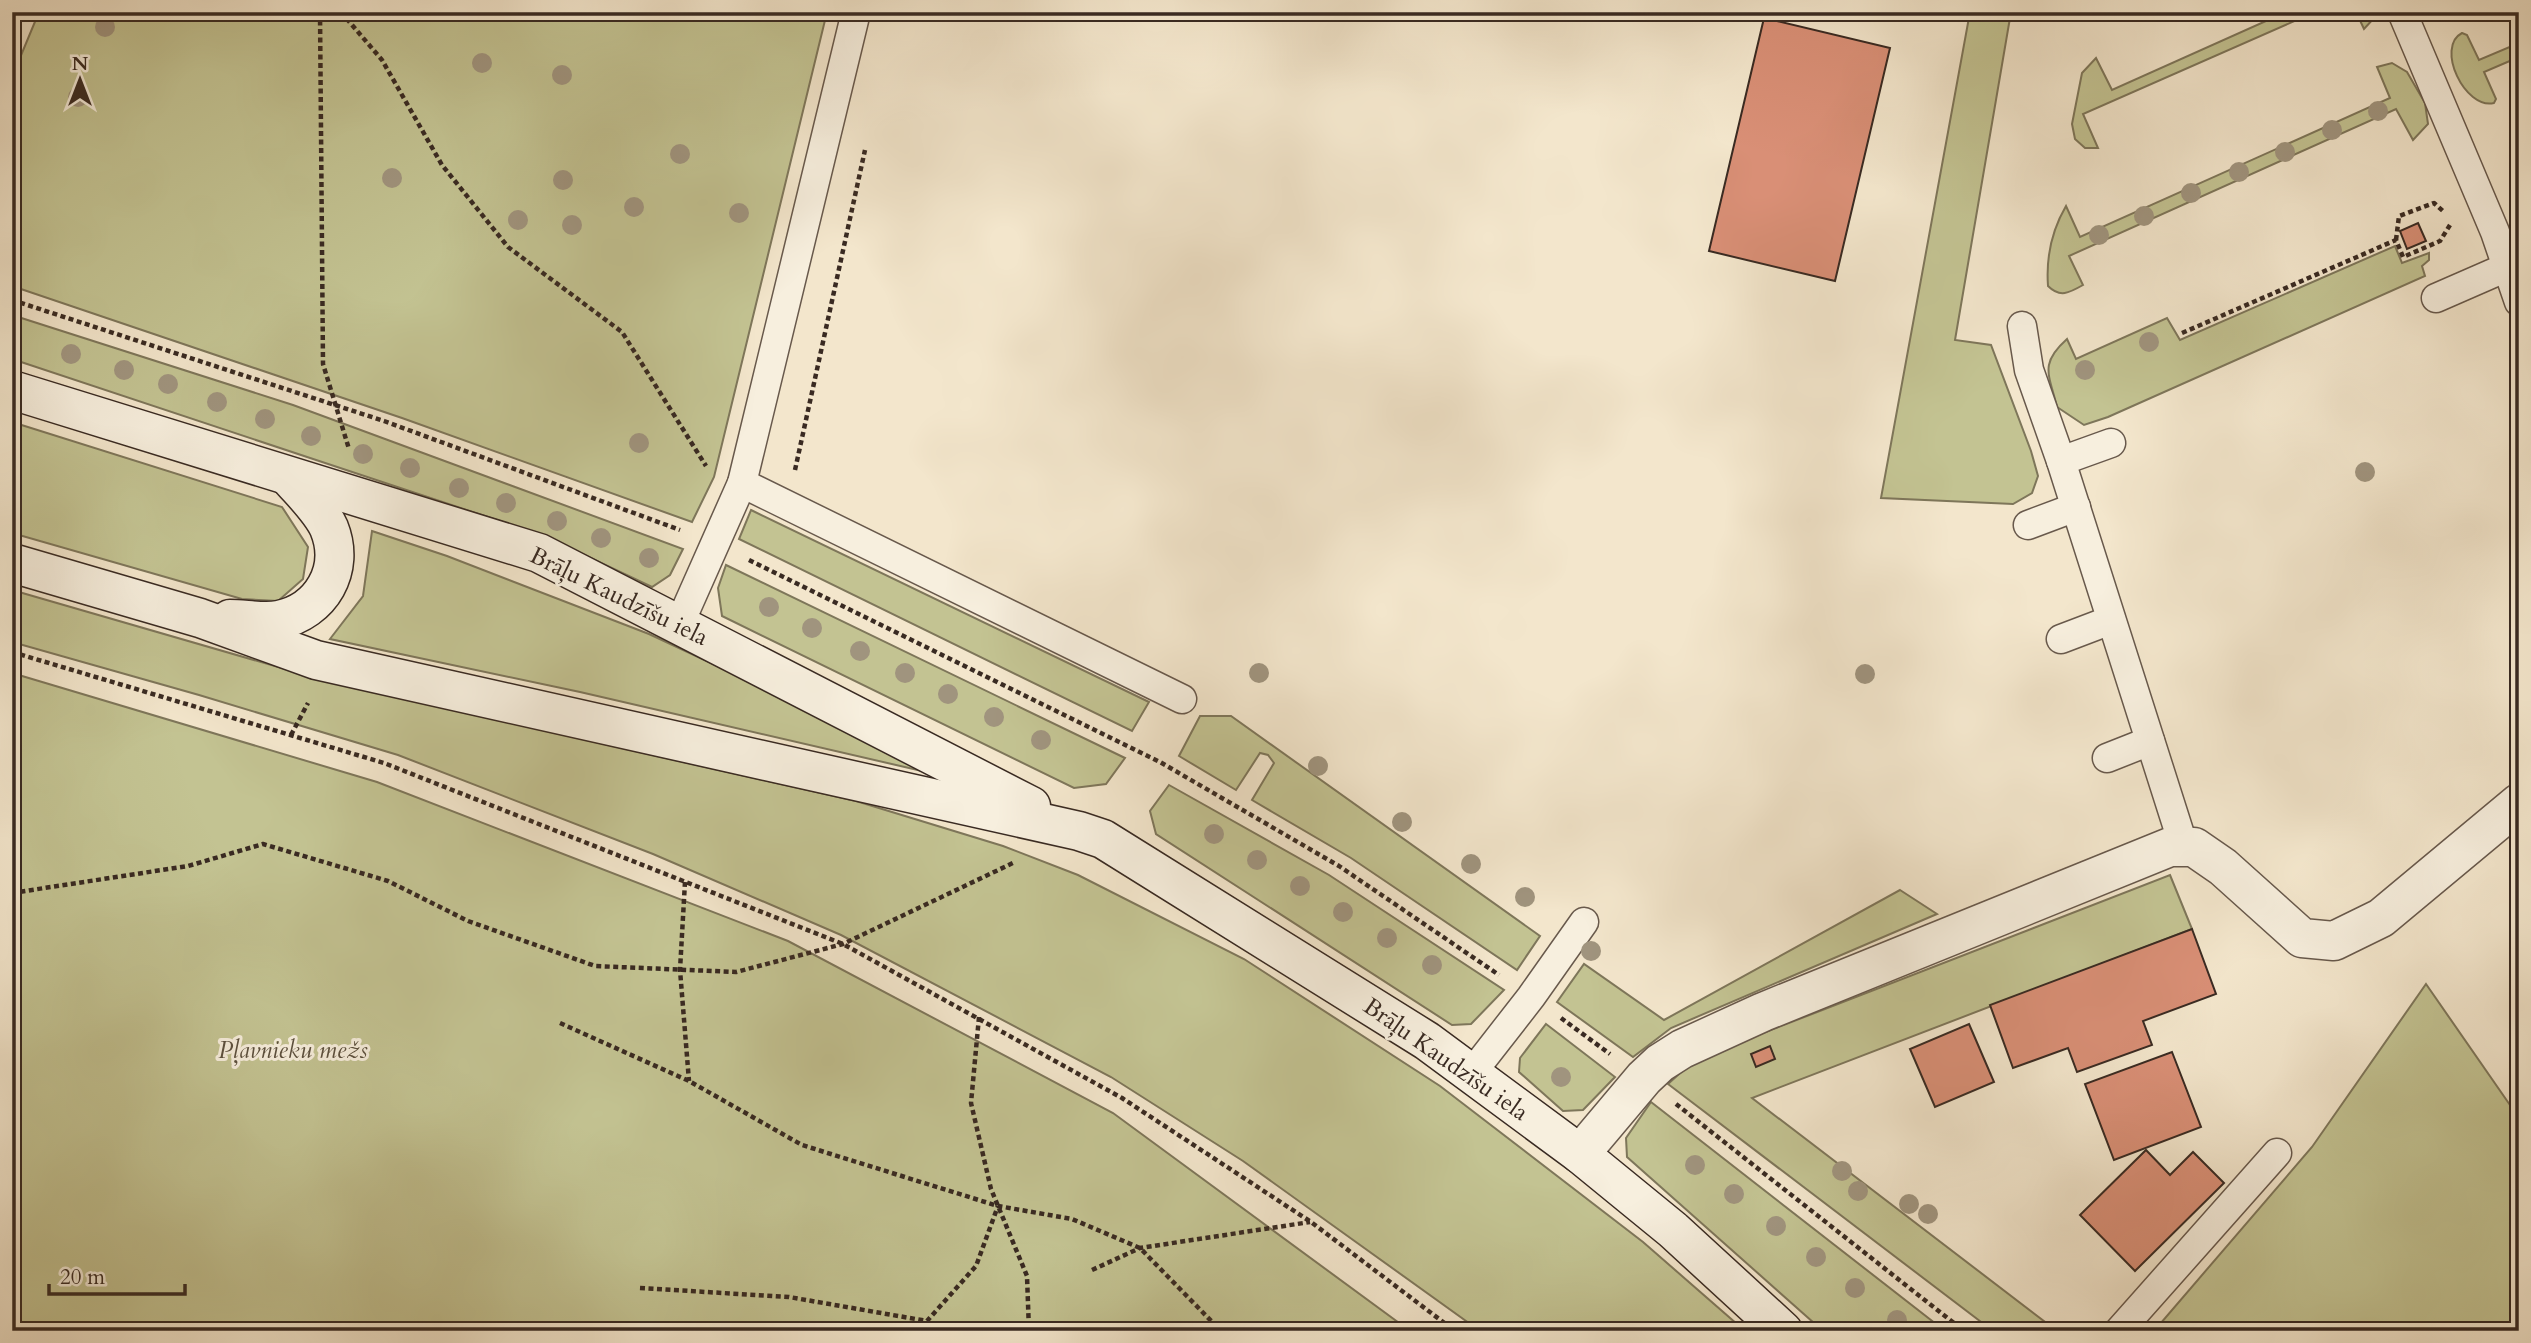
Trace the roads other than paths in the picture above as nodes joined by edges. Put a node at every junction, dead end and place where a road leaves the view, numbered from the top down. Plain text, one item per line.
1 (856, 12) edge
2 (2402, 12) edge
3 (2507, 267) junction
4 (2436, 298) dead end
5 (2519, 302) edge
6 (2022, 326) dead end
7 (12, 390) edge
8 (2111, 443) dead end
9 (2061, 461) junction
10 (289, 477) junction
11 (742, 483) junction
12 (2076, 507) junction
13 (2028, 525) dead end
14 (12, 564) edge
15 (200, 618) junction
16 (2111, 620) junction
17 (679, 625) junction
18 (2061, 639) dead end
19 (1182, 698) dead end
20 (2150, 741) junction
21 (2107, 758) dead end
22 (2519, 803) edge
23 (1079, 831) junction
24 (2184, 847) junction
25 (1584, 922) dead end
26 (1471, 1074) junction
27 (2277, 1153) dead end
28 (1580, 1154) junction
29 (1783, 1331) edge
30 (2119, 1331) edge

1 - 11 lane
2 - 3 lane
3 - 4 lane
3 - 5 lane
6 - 9 lane
7 - 10 street, Brāļu Kaudzīšu iela
8 - 9 lane
9 - 12 lane
10 - 15 street
10 - 17 street, Brāļu Kaudzīšu iela
11 - 17 lane
11 - 19 lane
12 - 13 lane
12 - 16 lane
14 - 15 street, Brāļu Kaudzīšu iela
15 - 23 street, Brāļu Kaudzīšu iela
16 - 18 lane
16 - 20 lane
17 - 23 street, Brāļu Kaudzīšu iela
20 - 21 lane
20 - 24 lane
22 - 24 street
23 - 26 street, Brāļu Kaudzīšu iela
24 - 28 street
25 - 26 lane
26 - 28 street, Brāļu Kaudzīšu iela
27 - 30 lane
28 - 29 street, Brāļu Kaudzīšu iela

